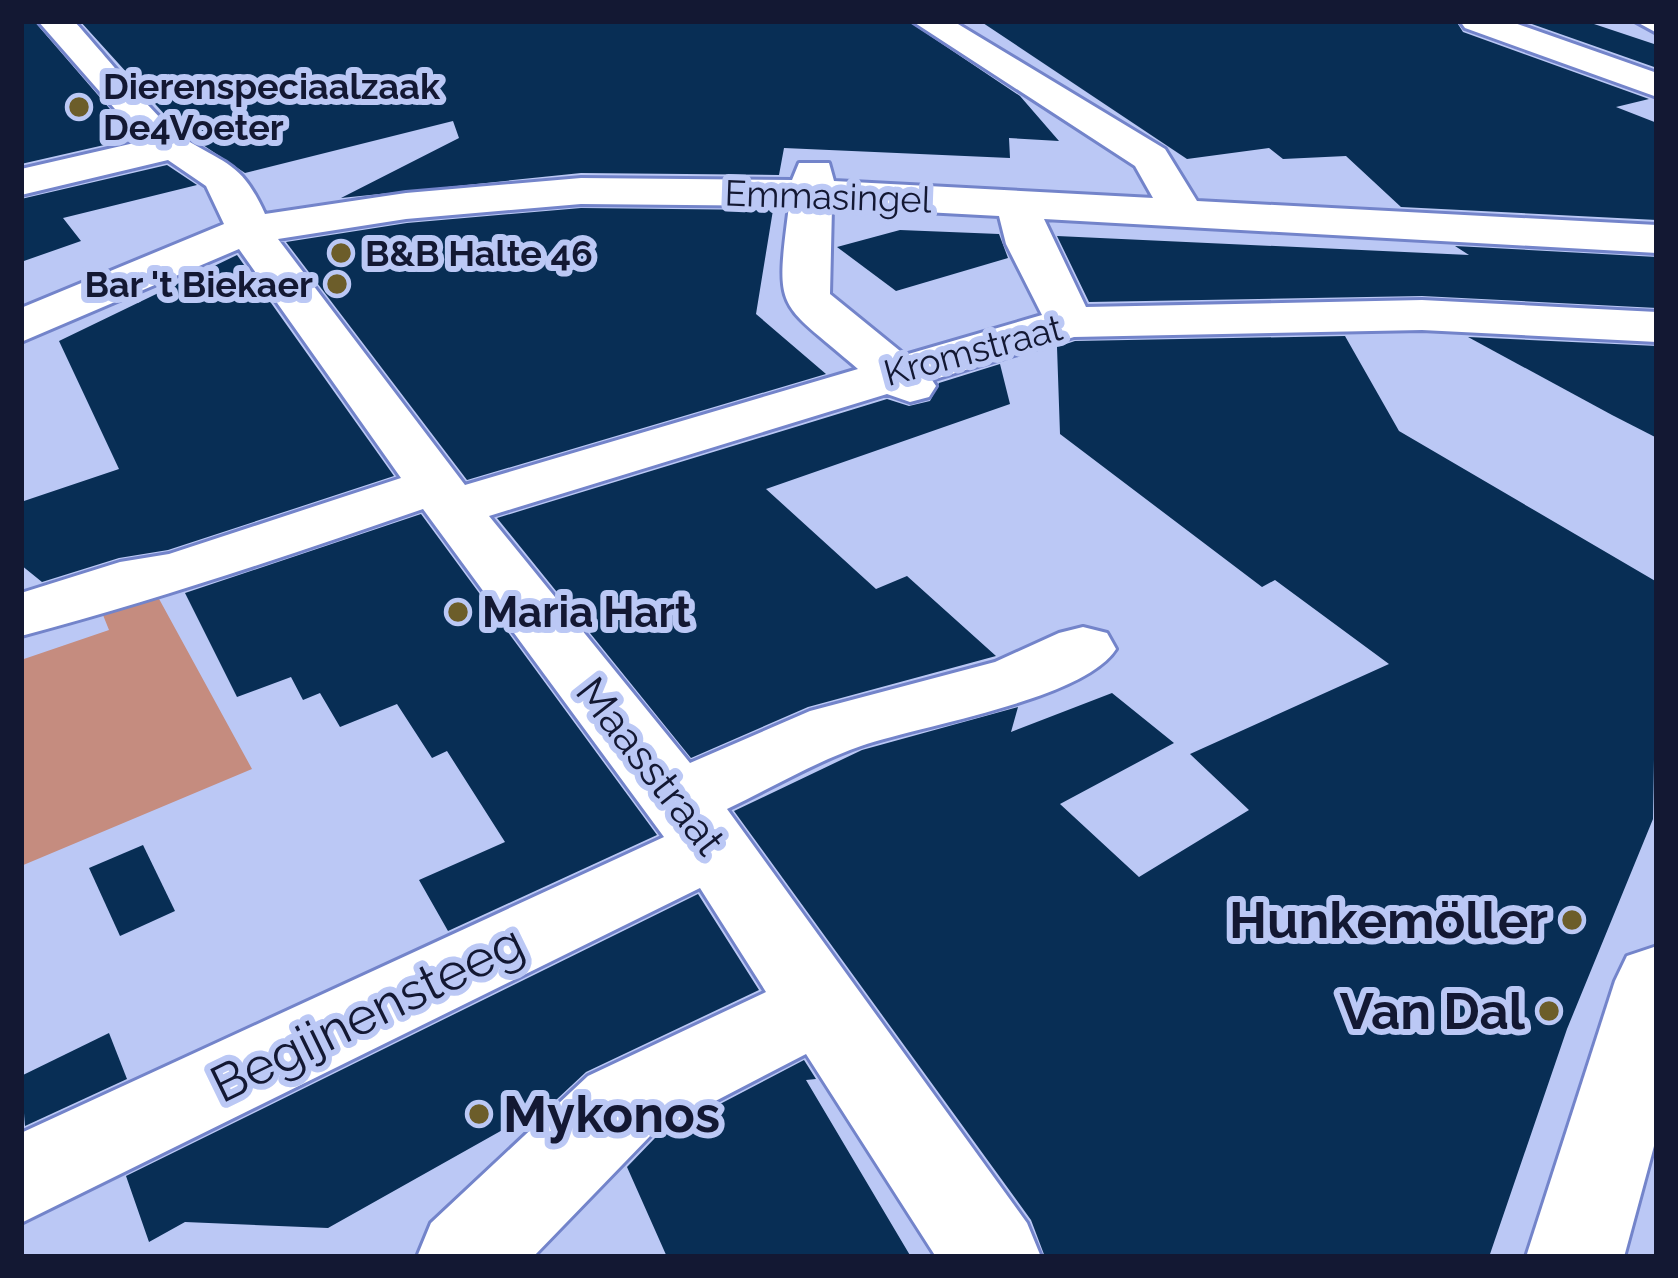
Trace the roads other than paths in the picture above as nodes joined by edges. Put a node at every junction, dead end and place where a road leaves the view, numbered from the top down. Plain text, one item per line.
1 (55, 21) edge
2 (929, 21) edge
3 (1477, 21) edge
4 (1657, 86) edge
5 (170, 147) junction
6 (21, 182) edge
7 (812, 183) junction
8 (1175, 201) junction
9 (1018, 205) junction
10 (1657, 214) edge
11 (232, 220) junction
12 (1657, 239) edge
13 (21, 302) edge
14 (1070, 322) junction
15 (21, 327) edge
16 (1657, 327) edge
17 (901, 379) junction
18 (443, 497) junction
19 (21, 615) edge
20 (1083, 649) dead end
21 (696, 824) junction
22 (1654, 996) edge
23 (824, 1004) junction
24 (21, 1179) edge
25 (466, 1257) edge
26 (992, 1257) edge
27 (1575, 1257) edge

1 - 5 street
2 - 8 street
3 - 4 street
5 - 6 street
5 - 11 street, Maasstraat
7 - 8 street, Emmasingel
7 - 9 street, Emmasingel
7 - 11 street, Emmasingel
7 - 17 street
8 - 9 street, Emmasingel
8 - 10 street, Emmasingel
8 - 12 street, Emmasingel
9 - 14 street
11 - 13 street, Emmasingel
11 - 15 street, Emmasingel
11 - 18 street, Maasstraat
14 - 16 street, Kromstraat
14 - 17 street, Kromstraat
17 - 18 street, Kromstraat
18 - 19 street, Kromstraat
18 - 21 street, Maasstraat
20 - 21 street, Begijnensteeg
21 - 23 street, Maasstraat
21 - 24 street, Begijnensteeg
22 - 27 street
23 - 25 street
23 - 26 street, Maasstraat

